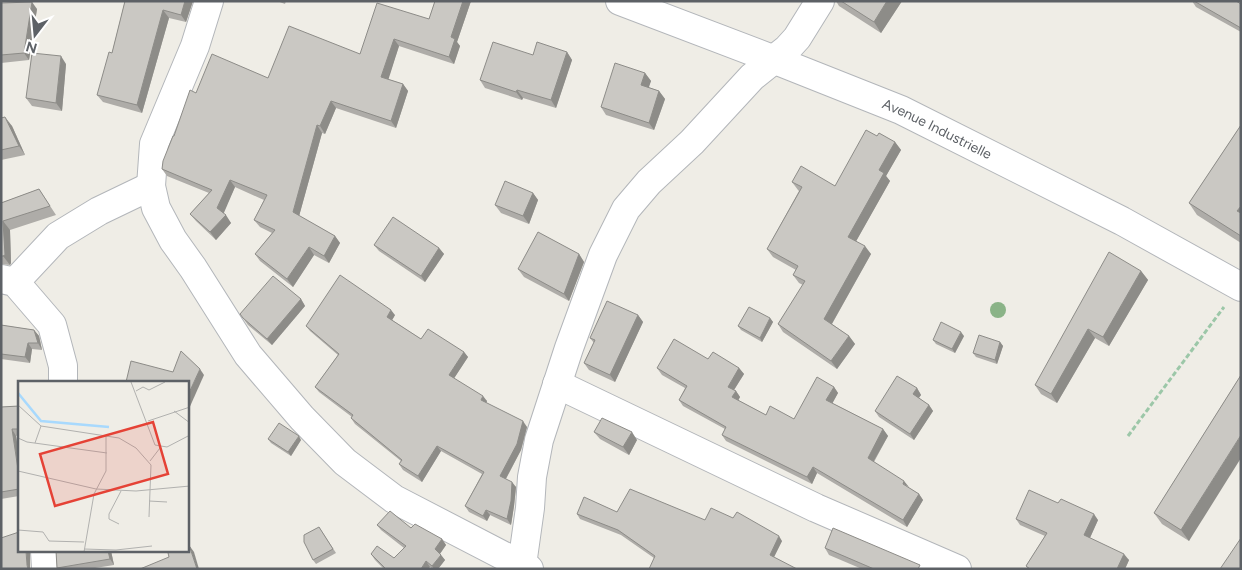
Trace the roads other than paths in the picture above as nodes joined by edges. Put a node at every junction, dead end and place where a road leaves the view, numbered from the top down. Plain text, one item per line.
1 (209, 1) edge
2 (620, 1) edge
3 (820, 1) edge
4 (775, 60) junction
5 (151, 186) junction
6 (8, 280) edge
7 (1240, 287) edge
8 (63, 381) edge
9 (557, 384) junction
10 (45, 552) edge
11 (525, 567) edge
12 (46, 569) edge
13 (957, 569) edge

1 - 5 street
2 - 4 street, Avenue Industrielle
3 - 4 street
4 - 7 street, Avenue Industrielle
4 - 9 street
5 - 6 street
5 - 11 street
6 - 8 street
9 - 11 street
9 - 13 street
10 - 12 street

